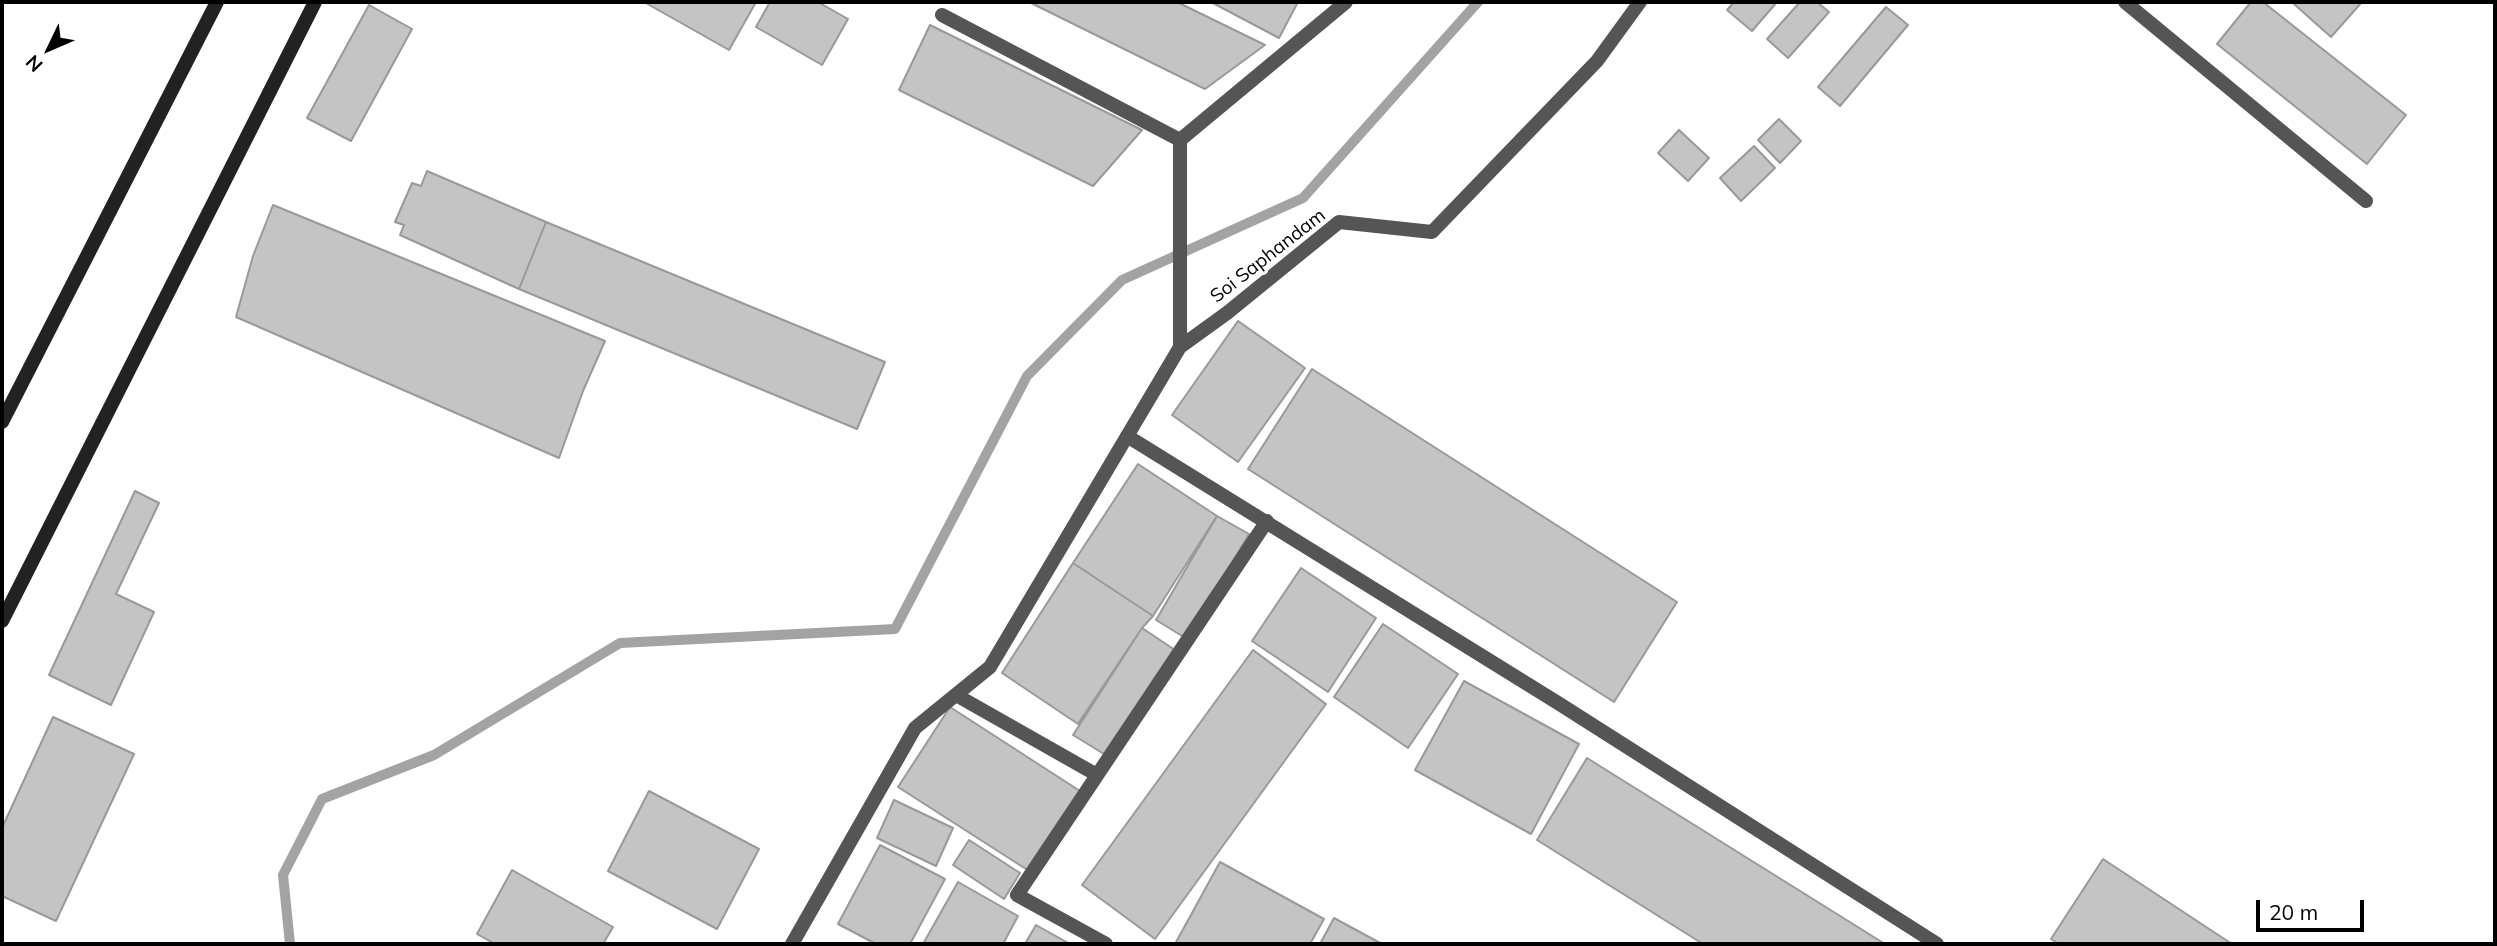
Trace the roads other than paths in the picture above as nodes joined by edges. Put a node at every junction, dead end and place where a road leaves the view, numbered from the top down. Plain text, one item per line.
1 (217, 2) edge
2 (314, 2) edge
3 (1346, 2) edge
4 (1640, 2) edge
5 (2125, 2) edge
6 (942, 15) dead end
7 (1180, 140) junction
8 (2365, 201) dead end
9 (1180, 347) junction
10 (2, 422) edge
11 (1127, 436) junction
12 (1267, 521) junction
13 (2, 621) edge
14 (956, 695) junction
15 (1097, 775) junction
16 (792, 944) edge
17 (1106, 944) edge
18 (1937, 944) edge

1 - 10 main road
2 - 13 main road
3 - 7 street
4 - 9 street, Soi Saphandam
5 - 8 street
6 - 7 street
7 - 9 street
9 - 11 street, Soi Saphandam
11 - 12 street
11 - 14 street, Soi Saphandam
12 - 15 street
12 - 18 street
14 - 15 street
14 - 16 street, Soi Saphandam
15 - 17 street

